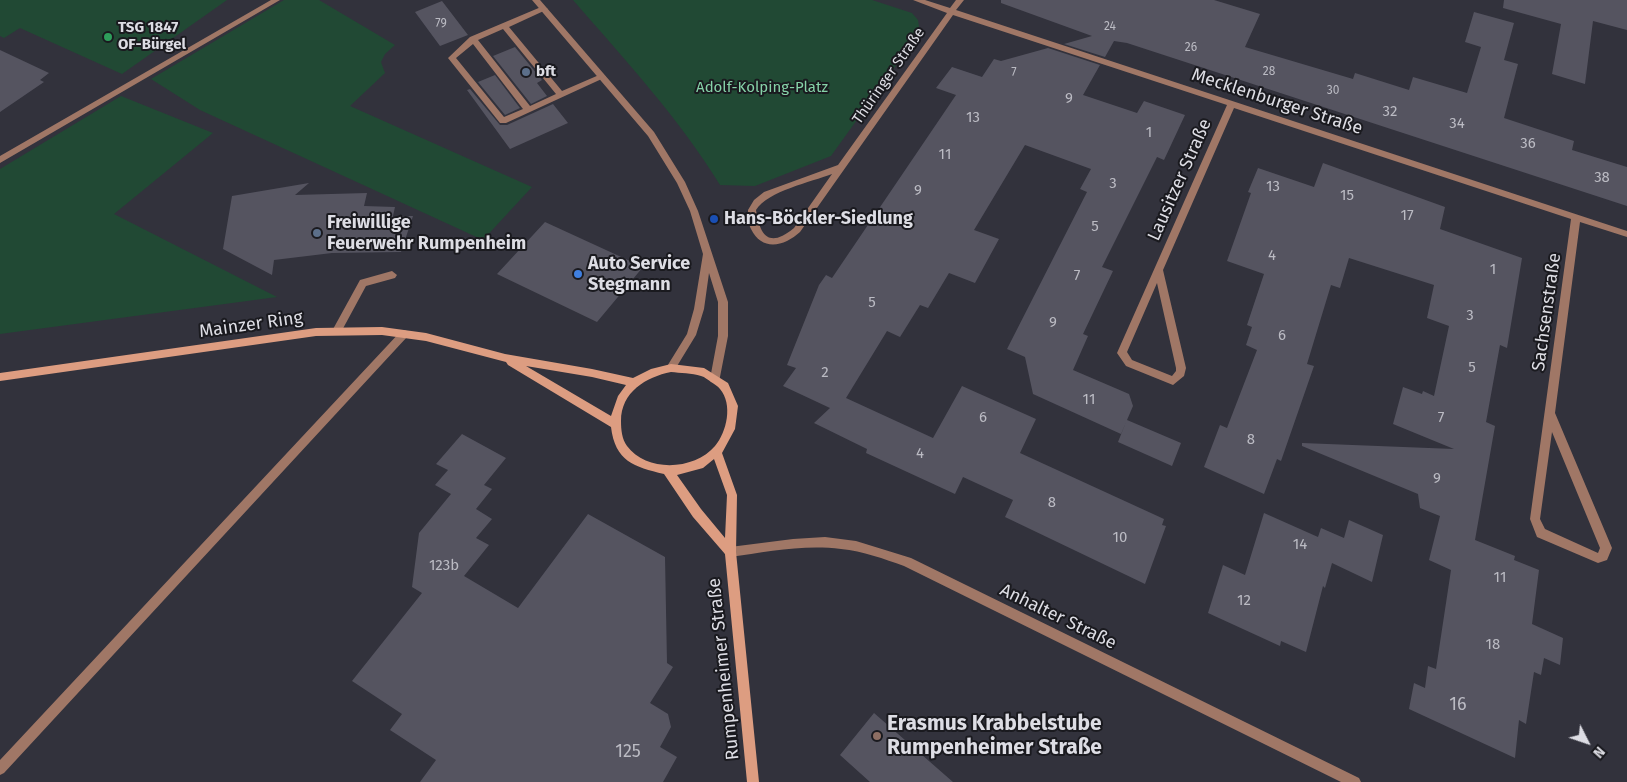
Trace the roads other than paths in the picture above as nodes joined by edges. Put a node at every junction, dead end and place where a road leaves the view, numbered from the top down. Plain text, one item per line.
1 (276, 0) edge
2 (536, 0) edge
3 (917, 0) edge
4 (960, 0) edge
5 (544, 9) junction
6 (952, 12) junction
7 (504, 26) junction
8 (473, 39) junction
9 (602, 77) junction
10 (561, 95) junction
11 (1232, 104) junction
12 (528, 109) junction
13 (0, 160) edge
14 (840, 168) junction
15 (1576, 218) junction
16 (1627, 234) edge
17 (707, 255) junction
18 (1158, 269) junction
19 (392, 275) dead end
20 (337, 331) junction
21 (404, 334) junction
22 (505, 358) junction
23 (670, 368) junction
24 (0, 377) edge
25 (715, 379) junction
26 (635, 383) junction
27 (1549, 412) junction
28 (615, 424) junction
29 (717, 452) junction
30 (668, 471) junction
31 (730, 552) junction
32 (0, 769) edge
33 (752, 782) edge
34 (1355, 782) edge

1 - 13 street
2 - 5 street
3 - 6 street, Mecklenburger Straße
4 - 6 street, Thüringer Straße
5 - 7 street
5 - 9 street
6 - 11 street, Mecklenburger Straße
6 - 14 street, Thüringer Straße
7 - 8 street
7 - 10 street
8 - 12 street
8 - 12 street
9 - 10 street
9 - 17 street
10 - 12 street
11 - 15 street, Mecklenburger Straße
11 - 18 street, Lausitzer Straße
14 - 14 street
15 - 16 street, Mecklenburger Straße
15 - 27 street, Sachsenstraße
17 - 23 street
17 - 25 street
18 - 18 street, Lausitzer Straße
19 - 20 street
20 - 21 street, Mainzer Ring
20 - 24 street, Mainzer Ring
21 - 22 street, Mainzer Ring
21 - 32 street
22 - 26 street, Mainzer Ring
22 - 28 street, Mainzer Ring
23 - 25 street
23 - 26 street
25 - 29 street
26 - 28 street
27 - 27 street, Sachsenstraße
28 - 30 street
29 - 30 street
29 - 31 street, Rumpenheimer Straße
30 - 31 street, Rumpenheimer Straße
31 - 33 street, Rumpenheimer Straße
31 - 34 street, Anhalter Straße

